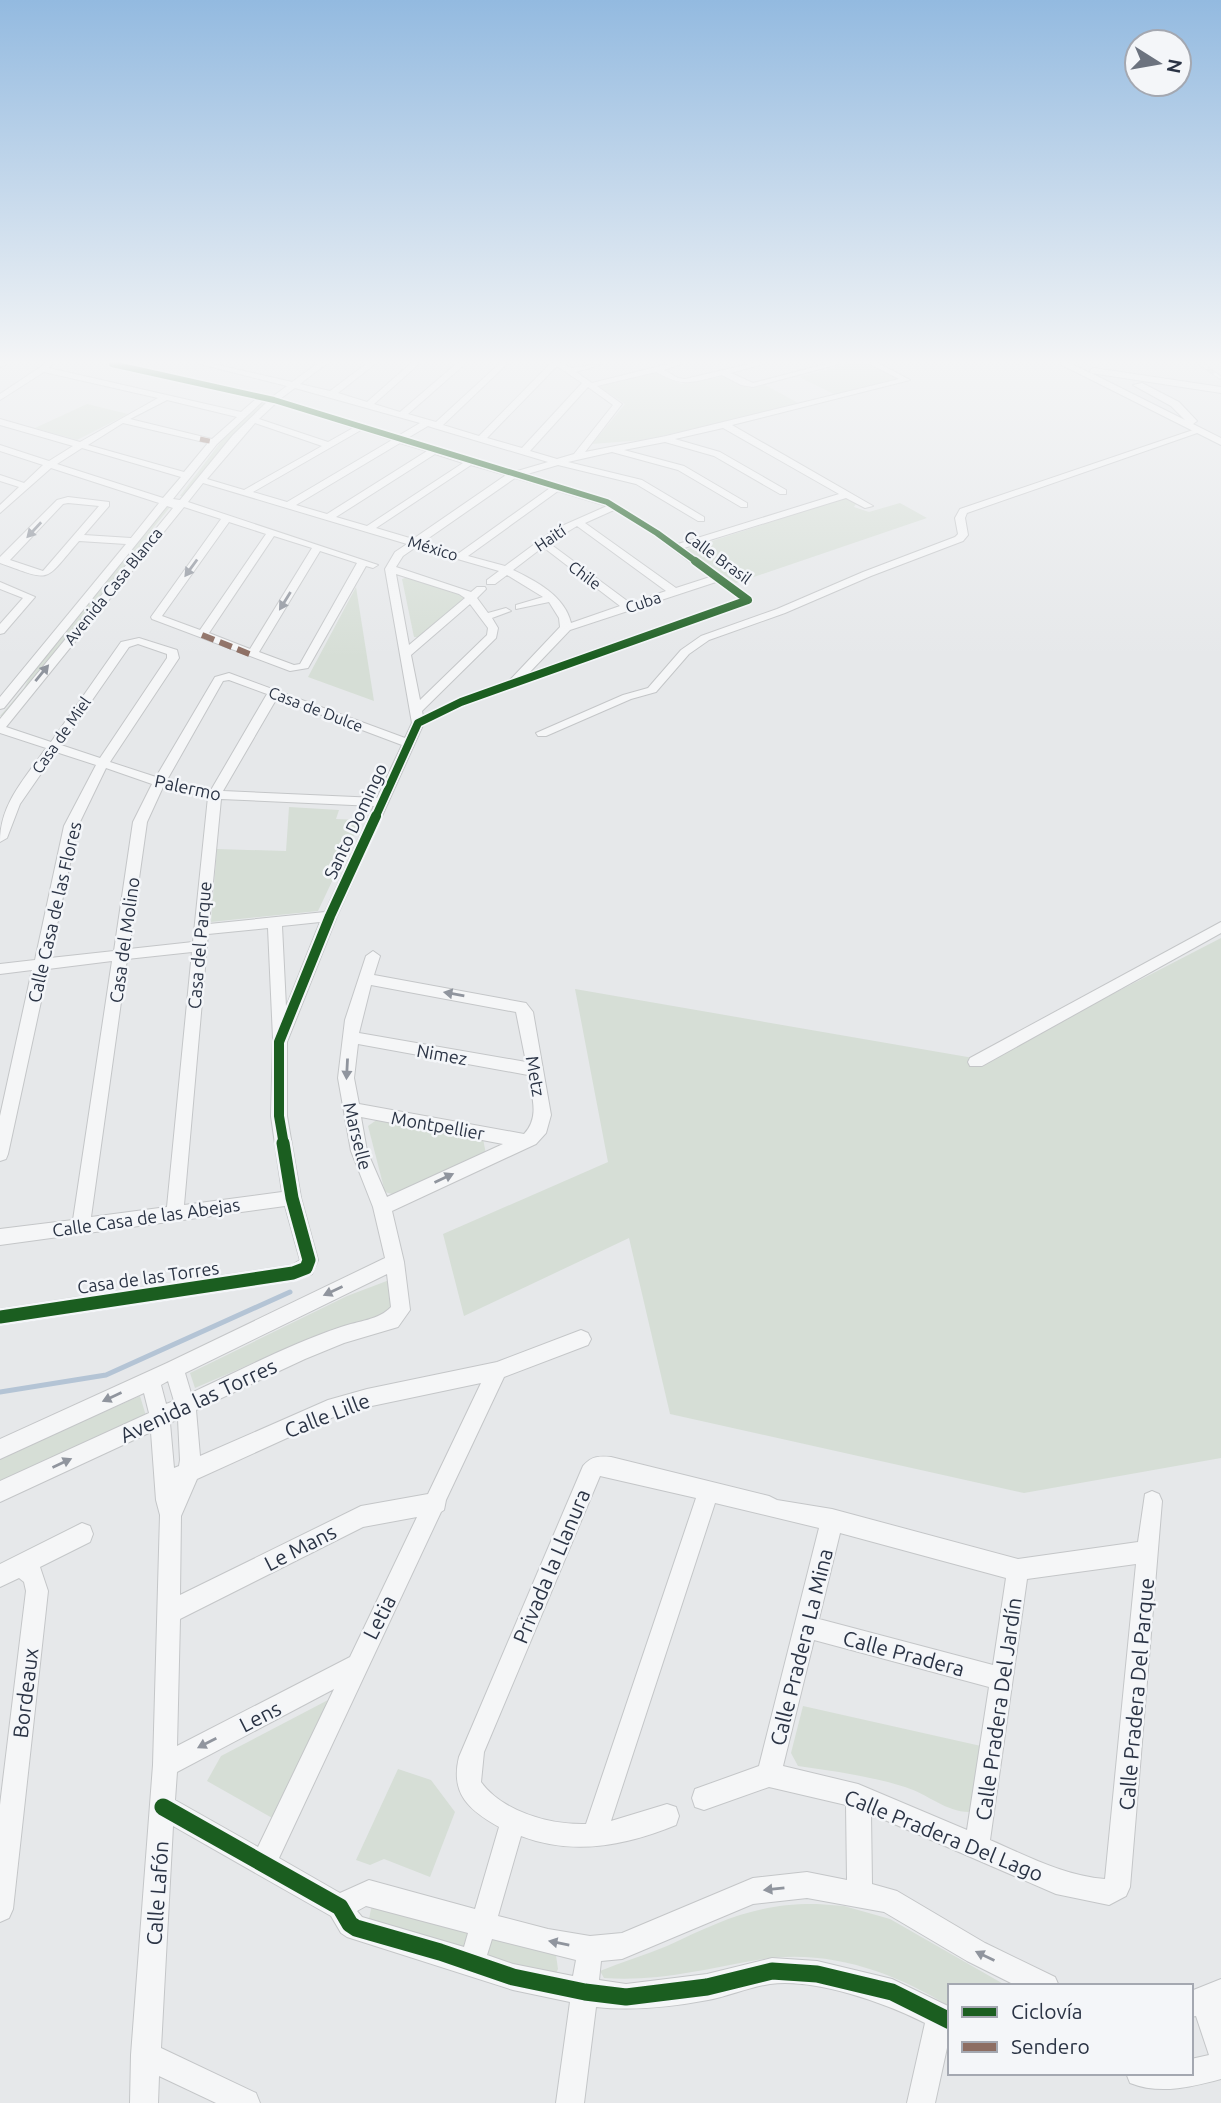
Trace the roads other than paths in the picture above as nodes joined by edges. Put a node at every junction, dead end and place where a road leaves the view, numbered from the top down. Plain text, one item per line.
1 (44, 462) edge
2 (53, 462) edge
3 (143, 462) edge
4 (198, 462) edge
5 (217, 462) edge
6 (300, 462) edge
7 (360, 462) edge
8 (415, 462) edge
9 (470, 462) joint
10 (558, 462) joint
11 (659, 462) edge
12 (731, 462) edge
13 (791, 462) edge
14 (1097, 462) edge
15 (50, 464) junction
16 (187, 475) junction
17 (513, 475) junction
18 (0, 478) edge
19 (202, 480) junction
20 (25, 486) junction
21 (556, 488) junction
22 (247, 492) junction
23 (783, 492) dead end
24 (848, 494) junction
25 (165, 500) junction
26 (180, 505) junction
27 (289, 505) junction
28 (615, 506) junction
29 (744, 506) dead end
30 (868, 506) dead end
31 (0, 510) edge
32 (329, 517) junction
33 (226, 519) junction
34 (701, 519) dead end
35 (576, 521) junction
36 (369, 529) junction
37 (271, 533) junction
38 (80, 538) junction
39 (133, 541) junction
40 (542, 542) junction
41 (415, 543) junction
42 (678, 547) junction
43 (317, 548) junction
44 (460, 557) junction
45 (2, 561) edge
46 (390, 569) junction
47 (506, 570) junction
48 (720, 577) junction
49 (0, 584) edge
50 (674, 592) junction
51 (471, 597) junction
52 (550, 598) junction
53 (520, 607) dead end
54 (628, 607) junction
55 (506, 611) dead end
56 (485, 617) junction
57 (566, 628) junction
58 (0, 631) edge
59 (202, 635) junction
60 (134, 640) joint
61 (252, 654) junction
62 (405, 655) junction
63 (223, 676) joint
64 (512, 684) junction
65 (274, 694) junction
66 (0, 705) edge
67 (417, 717) junction
68 (0, 728) edge
69 (542, 733) dead end
70 (410, 744) junction
71 (52, 747) junction
72 (104, 764) junction
73 (159, 782) junction
74 (215, 795) junction
75 (383, 802) junction
76 (0, 838) edge
77 (330, 916) junction
78 (275, 922) junction
79 (1221, 927) edge
80 (201, 930) junction
81 (199, 946) junction
82 (122, 955) junction
83 (373, 956) dead end
84 (41, 964) junction
85 (0, 969) edge
86 (365, 979) junction
87 (351, 1037) junction
88 (279, 1042) junction
89 (976, 1062) dead end
90 (534, 1070) junction
91 (351, 1109) junction
92 (525, 1141) junction
93 (0, 1154) edge
94 (292, 1198) junction
95 (382, 1207) junction
96 (175, 1212) junction
97 (81, 1225) junction
98 (0, 1237) edge
99 (395, 1262) junction
100 (302, 1271) joint
101 (399, 1315) joint
102 (0, 1317) edge
103 (581, 1339) dead end
104 (174, 1369) junction
105 (497, 1371) junction
106 (150, 1380) junction
107 (186, 1406) junction
108 (160, 1417) junction
109 (0, 1449) edge
110 (187, 1475) junction
111 (164, 1483) junction
112 (0, 1492) edge
113 (708, 1493) junction
114 (1152, 1501) dead end
115 (437, 1503) junction
116 (171, 1515) junction
117 (832, 1520) junction
118 (82, 1534) dead end
119 (1148, 1551) junction
120 (22, 1566) junction
121 (1018, 1570) junction
122 (0, 1576) edge
123 (170, 1612) junction
124 (806, 1627) junction
125 (355, 1666) junction
126 (1002, 1679) junction
127 (165, 1765) junction
128 (769, 1774) junction
129 (858, 1796) junction
130 (705, 1798) dead end
131 (163, 1807) junction
132 (667, 1816) dead end
133 (513, 1821) junction
134 (594, 1836) junction
135 (977, 1849) junction
136 (263, 1864) junction
137 (1117, 1887) joint
138 (860, 1893) junction
139 (340, 1907) junction
140 (0, 1909) edge
141 (482, 1923) junction
142 (590, 1949) junction
143 (472, 1962) junction
144 (1042, 1984) edge
145 (585, 1992) junction
146 (1206, 1999) edge
147 (945, 2018) edge
148 (1221, 2052) edge
149 (145, 2055) junction
150 (1221, 2066) edge
151 (1193, 2073) edge
152 (1158, 2075) edge
153 (1184, 2075) edge
154 (144, 2103) edge
155 (246, 2103) edge
156 (570, 2103) edge
157 (921, 2103) edge

1 - 15 street
2 - 15 street
3 - 16 street
4 - 16 street, Avenida Casa Blanca
5 - 19 street, Avenida Casa Blanca
6 - 22 street
7 - 27 street
8 - 32 street
9 - 17 street, Calle Brasil
9 - 36 street
10 - 17 street
10 - 34 street
11 - 29 street
12 - 23 street
13 - 24 street
14 - 69 street
15 - 20 street
15 - 25 street
16 - 25 street, Avenida Casa Blanca
17 - 21 street, Calle Brasil
17 - 41 street
18 - 20 street
19 - 22 street, México
19 - 26 street, Avenida Casa Blanca
20 - 31 street
21 - 28 street, Calle Brasil
21 - 44 street
22 - 27 street, México
24 - 30 street
24 - 42 street
25 - 26 street
25 - 39 street, Avenida Casa Blanca
26 - 33 street
68 -> 26 street, Avenida Casa Blanca
27 - 32 street, México
28 - 35 street, Haití
28 - 42 street, Calle Brasil
32 - 36 street, México
33 - 37 street
33 -> 59 street
35 - 40 street, Haití
35 - 50 street
36 - 41 street, México
37 - 43 street
37 - 59 street
38 - 39 street
38 - 45 street
38 -> 45 street
39 - 66 street, Avenida Casa Blanca
40 - 47 street, Haití
40 - 54 street, Chile
41 - 44 street, México
41 - 46 street
42 - 48 street, Calle Brasil
43 -> 61 street
43 - 61 street
44 - 47 street, México
46 - 51 street
46 - 62 street
47 - 51 street, Haití
47 - 52 street, México
48 - 50 street, Cuba
48 - 64 street, Calle Brasil
49 - 58 street
50 - 54 street, Cuba
51 - 56 street
51 - 62 street, Haití
52 - 53 street
52 - 57 street, México
54 - 57 street, Cuba
55 - 56 street
56 - 67 street
57 - 64 street
59 - 61 street
60 - 71 street, Casa de Miel
60 - 72 street, Calle Casa de las Flores
62 - 67 street
63 - 65 street, Casa de Dulce
63 - 73 street, Casa del Molino
64 - 67 street
65 - 70 street, Casa de Dulce
65 - 74 street, Casa del Parque
67 - 70 street, Santo Domingo
68 - 71 street, Palermo
70 - 75 street, Santo Domingo
71 - 72 street, Palermo
71 - 76 street, Casa de Miel
72 - 73 street, Palermo
72 - 84 street, Calle Casa de las Flores
73 - 74 street, Palermo
73 - 82 street, Casa del Molino
74 - 75 street, Palermo
74 - 80 street, Casa del Parque
75 - 77 street, Santo Domingo
77 - 78 street
77 - 88 street, Santo Domingo
78 - 80 street
78 - 88 street
79 - 89 street
80 - 81 street, Casa del Parque
81 - 82 street
81 - 96 street, Casa del Parque
82 - 84 street
82 - 97 street, Casa del Molino
83 - 86 street, Marselle
84 - 85 street
84 - 93 street, Calle Casa de las Flores
86 - 87 street, Marselle
90 -> 86 street, Metz
87 - 90 street, Nimez
87 -> 91 street, Marselle
88 - 94 street, Santo Domingo
90 - 92 street, Metz
91 - 92 street, Montpellier
91 - 95 street, Marselle
95 -> 92 street
94 - 96 street, Calle Casa de las Abejas
94 - 100 street, Santo Domingo
95 - 99 street, Marselle
96 - 97 street, Calle Casa de las Abejas
97 - 98 street, Calle Casa de las Abejas
99 - 101 street, Marselle
99 -> 104 street, Avenida las Torres
100 - 102 street, Casa de las Torres
101 - 107 street, Avenida las Torres
103 - 105 street, Calle Lille
104 - 106 street, Avenida las Torres
104 - 107 street, Calle Lafón
105 - 110 street, Calle Lille
105 - 115 street, Letia
106 - 108 street, Calle Lafón
106 -> 109 street, Avenida las Torres
107 - 108 street, Avenida las Torres
107 - 110 street, Calle Lafón
108 - 111 street, Calle Lafón
112 -> 108 street, Avenida las Torres
110 - 111 street, Calle Lille
110 - 116 street, Calle Lafón
111 - 116 street, Calle Lafón
113 - 117 street
113 - 133 street, Privada la Llanura
113 - 134 street
114 - 119 street, Calle Pradera Del Parque
115 - 123 street, Le Mans
115 - 125 street, Letia
116 - 123 street, Calle Lafón
117 - 121 street
117 - 124 street, Calle Pradera La Mina
118 - 120 street
119 - 121 street
119 - 137 street, Calle Pradera Del Parque
120 - 122 street
120 - 140 street, Bordeaux
121 - 126 street, Calle Pradera Del Jardín
123 - 127 street, Calle Lafón
124 - 126 street, Calle Pradera
124 - 128 street, Calle Pradera La Mina
125 -> 127 street, Lens
125 - 136 street, Letia
126 - 135 street, Calle Pradera Del Jardín
127 - 131 street, Calle Lafón
128 - 129 street, Calle Pradera Del Lago
128 - 130 street
129 - 135 street, Calle Pradera Del Lago
129 - 138 street
131 - 136 street
131 - 149 street, Calle Lafón
132 - 134 street, Privada la Llanura
133 - 134 street, Privada la Llanura
133 - 141 street
135 - 137 street, Calle Pradera Del Lago
136 - 139 street
138 -> 142 street
144 -> 138 street
139 - 141 street
139 - 143 street
142 -> 141 street
141 - 143 street
142 - 145 street
143 - 145 street
145 - 147 street
145 - 156 street
146 - 148 street
147 - 157 street
149 - 154 street, Calle Lafón
149 - 155 street
150 - 151 street
152 - 153 street

